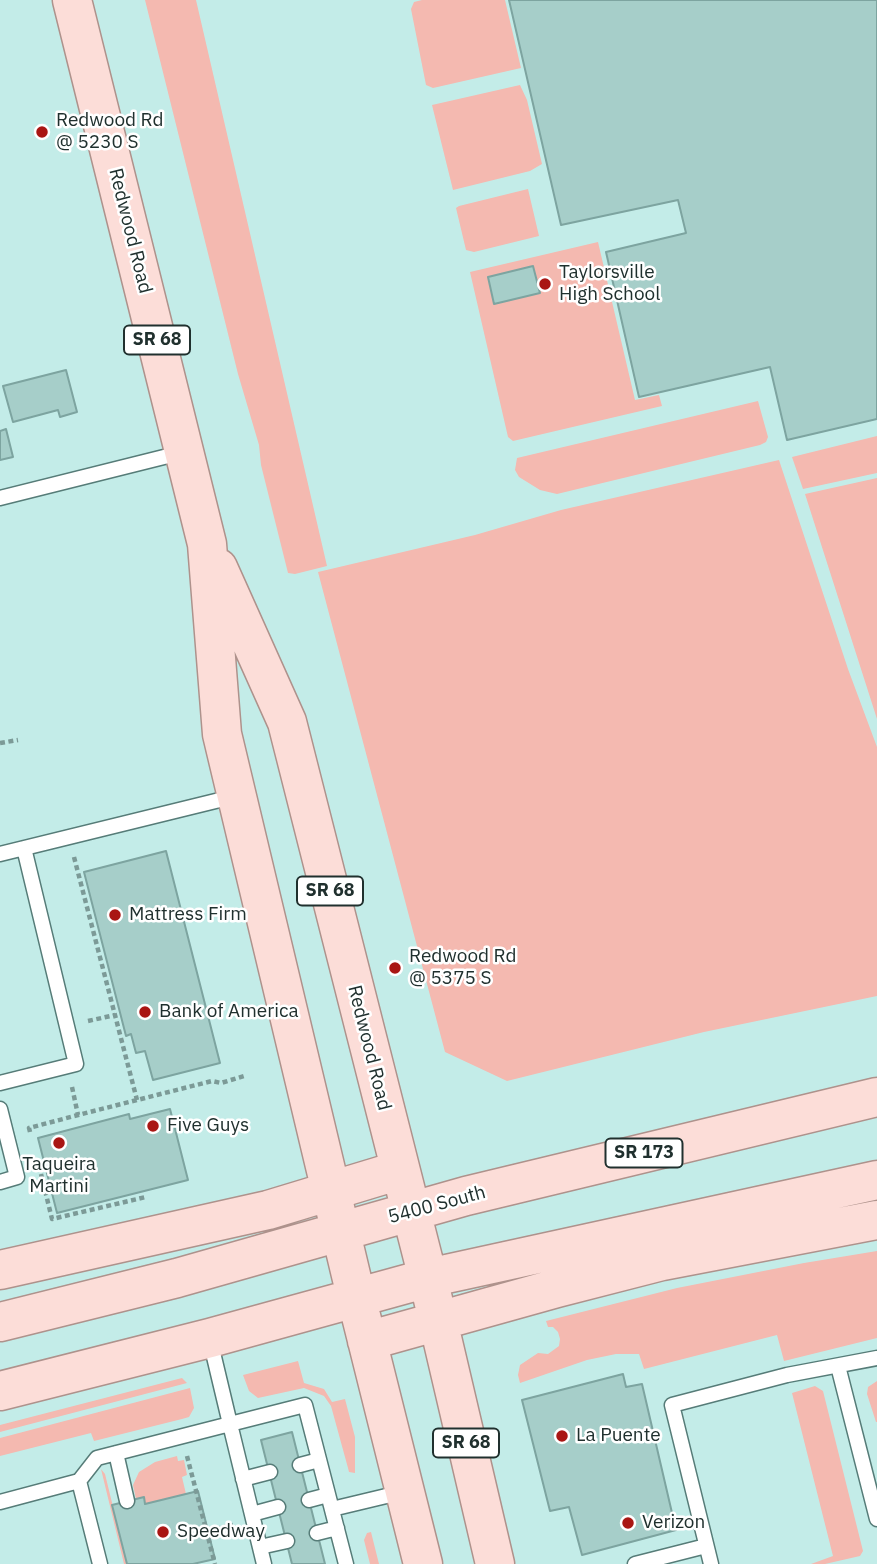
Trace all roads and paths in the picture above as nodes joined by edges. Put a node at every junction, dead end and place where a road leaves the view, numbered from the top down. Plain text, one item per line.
1 (72, 0) edge
2 (185, 452) junction
3 (0, 498) edge
4 (206, 544) junction
5 (18, 740) dead end
6 (0, 743) edge
7 (237, 795) junction
8 (24, 848) junction
9 (0, 854) edge
10 (74, 855) dead end
11 (66, 1066) junction
12 (244, 1076) dead end
13 (0, 1083) edge
14 (877, 1097) edge
15 (137, 1100) junction
16 (0, 1110) edge
17 (78, 1115) junction
18 (32, 1141) dead end
19 (39, 1167) dead end
20 (400, 1170) junction
21 (877, 1180) edge
22 (0, 1182) edge
23 (331, 1191) junction
24 (146, 1197) dead end
25 (411, 1212) junction
26 (877, 1220) edge
27 (341, 1232) junction
28 (0, 1270) edge
29 (428, 1278) junction
30 (356, 1296) junction
31 (437, 1321) junction
32 (0, 1322) edge
33 (210, 1338) junction
34 (367, 1340) junction
35 (877, 1358) edge
36 (838, 1366) junction
37 (0, 1391) edge
38 (230, 1424) junction
39 (116, 1453) junction
40 (187, 1455) dead end
41 (319, 1460) junction
42 (300, 1465) dead end
43 (270, 1472) dead end
44 (243, 1479) junction
45 (79, 1481) junction
46 (405, 1491) junction
47 (309, 1500) dead end
48 (127, 1501) dead end
49 (0, 1502) edge
50 (330, 1502) junction
51 (278, 1507) dead end
52 (252, 1514) junction
53 (877, 1519) edge
54 (337, 1528) junction
55 (317, 1533) dead end
56 (286, 1541) dead end
57 (706, 1546) junction
58 (260, 1547) junction
59 (100, 1564) edge
60 (215, 1564) edge
61 (264, 1564) edge
62 (346, 1564) edge
63 (423, 1564) edge
64 (495, 1564) edge
65 (635, 1564) edge
66 (711, 1564) edge

1 - 2 main road, Redwood Road / SR 68
2 - 3 lane
2 - 4 main road, Redwood Road / SR 68
4 - 7 main road, Redwood Road / SR 68
4 - 20 main road, Redwood Road / SR 68
5 - 6 path
7 - 8 lane
7 - 23 main road, Redwood Road / SR 68
8 - 9 lane
8 - 11 lane
10 - 15 path
11 - 13 lane
11 - 17 path
12 - 15 path
14 - 25 main road, 5400 South / SR 173
15 - 17 path
16 - 22 lane
17 - 18 path
19 - 24 path
20 - 23 main road
20 - 25 main road, Redwood Road / SR 68
21 - 29 main road
23 - 27 main road, Redwood Road / SR 68
23 - 28 main road
25 - 27 main road, 5400 South / SR 173
25 - 29 main road, Redwood Road / SR 68
26 - 31 main road
27 - 30 main road, Redwood Road / SR 68
27 - 32 main road, 5400 South / SR 173
29 - 30 main road
29 - 31 main road, Redwood Road / SR 68
30 - 33 main road
30 - 34 main road, Redwood Road / SR 68
31 - 34 main road
31 - 64 main road, Redwood Road / SR 68
33 - 37 main road
33 - 38 lane
34 - 46 main road, Redwood Road / SR 68
35 - 36 lane
36 - 53 lane
36 - 57 lane
38 - 39 lane
38 - 41 lane
38 - 44 lane
39 - 45 lane
39 - 48 lane
40 - 60 path
41 - 42 lane
41 - 50 lane
43 - 44 lane
44 - 52 lane
45 - 49 lane
45 - 59 lane
46 - 50 lane
46 - 63 main road, Redwood Road / SR 68
47 - 50 lane
50 - 54 lane
51 - 52 lane
52 - 58 lane
54 - 55 lane
54 - 62 lane
56 - 58 lane
57 - 65 lane
57 - 66 lane
58 - 61 lane

